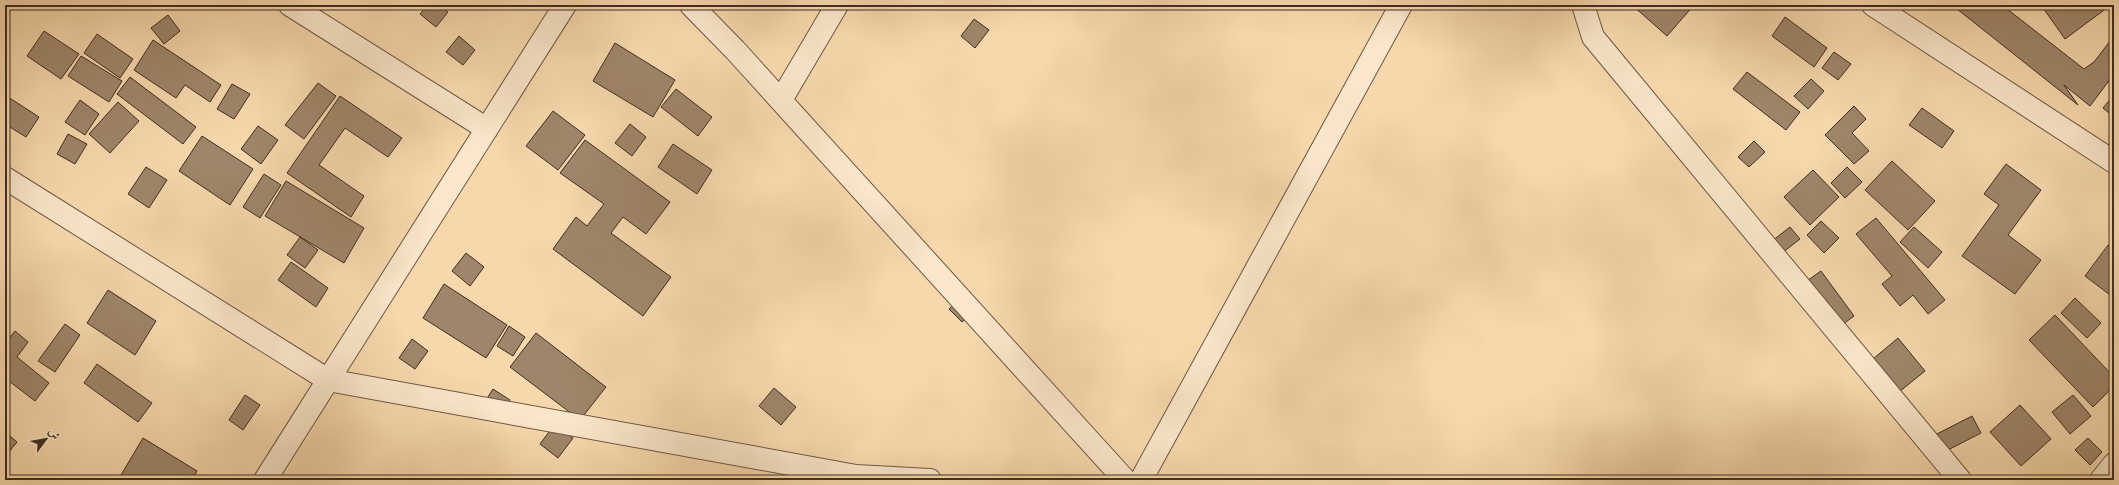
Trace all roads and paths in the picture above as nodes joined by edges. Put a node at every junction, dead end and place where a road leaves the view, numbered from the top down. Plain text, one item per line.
1 (290, 5) edge
2 (565, 5) edge
3 (691, 5) edge
4 (837, 5) edge
5 (1401, 5) edge
6 (1583, 5) edge
7 (1873, 5) edge
8 (781, 100) junction
9 (487, 129) junction
10 (2114, 162) edge
11 (5, 178) edge
12 (328, 380) junction
13 (2114, 464) edge
14 (265, 480) edge
15 (930, 480) edge
16 (1124, 480) edge
17 (1141, 480) edge
18 (1960, 480) edge
19 (2101, 480) edge

1 - 9 street
2 - 9 street
3 - 8 street
4 - 8 street
5 - 17 street
6 - 18 street
7 - 10 street
8 - 16 street
9 - 12 street
11 - 12 street
12 - 14 street
12 - 15 street
13 - 19 street

